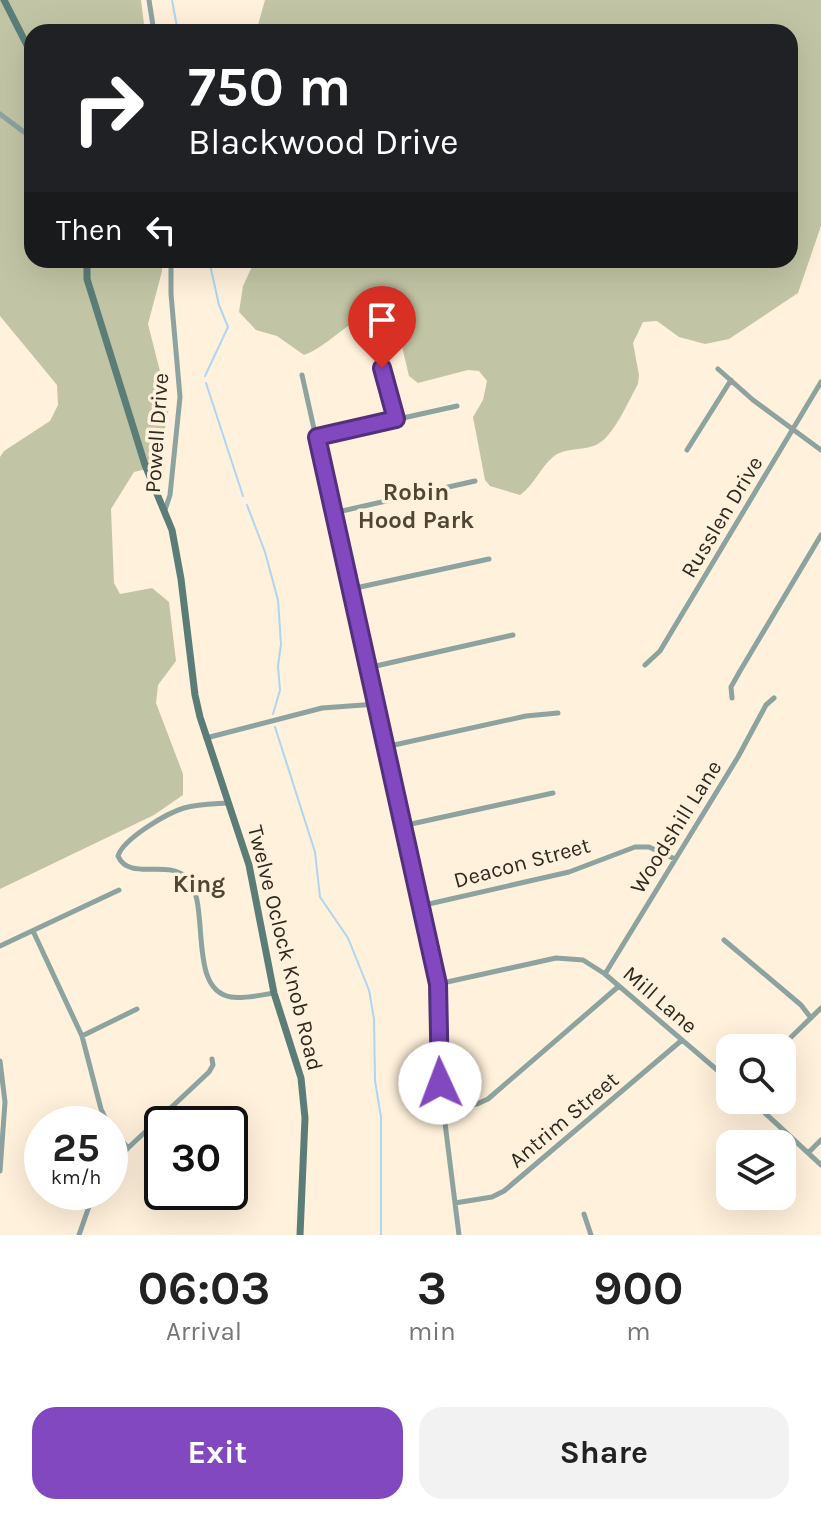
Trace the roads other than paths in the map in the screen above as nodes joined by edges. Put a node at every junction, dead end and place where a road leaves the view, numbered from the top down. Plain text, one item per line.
1 (4, 0) edge
2 (149, 0) edge
3 (153, 24) edge
4 (24, 39) edge
5 (0, 114) edge
6 (24, 132) edge
7 (87, 268) edge
8 (171, 268) edge
9 (367, 333) dead end
10 (718, 369) dead end
11 (302, 375) dead end
12 (731, 380) junction
13 (821, 382) edge
14 (457, 406) dead end
15 (396, 419) junction
16 (794, 430) junction
17 (317, 437) junction
18 (687, 450) dead end
19 (821, 450) edge
20 (475, 481) dead end
21 (164, 511) junction
22 (333, 513) junction
23 (821, 535) edge
24 (489, 559) dead end
25 (351, 589) junction
26 (513, 635) dead end
27 (645, 665) dead end
28 (367, 668) junction
29 (732, 698) dead end
30 (774, 698) dead end
31 (377, 704) junction
32 (558, 713) dead end
33 (205, 738) junction
34 (385, 747) junction
35 (553, 793) dead end
36 (228, 803) junction
37 (402, 826) junction
38 (675, 859) junction
39 (119, 890) dead end
40 (420, 906) junction
41 (33, 931) junction
42 (724, 940) dead end
43 (0, 946) edge
44 (605, 974) junction
45 (438, 984) junction
46 (619, 986) junction
47 (274, 993) junction
48 (821, 1008) edge
49 (137, 1009) dead end
50 (811, 1018) junction
51 (794, 1034) edge
52 (82, 1036) junction
53 (682, 1040) junction
54 (212, 1059) dead end
55 (0, 1061) edge
56 (716, 1069) edge
57 (100, 1106) edge
58 (443, 1109) junction
59 (766, 1114) edge
60 (821, 1140) edge
61 (128, 1148) edge
62 (808, 1153) junction
63 (821, 1165) edge
64 (0, 1171) edge
65 (455, 1203) junction
66 (88, 1210) edge
67 (584, 1214) dead end
68 (79, 1235) edge
69 (300, 1235) edge
70 (459, 1235) edge
71 (591, 1235) edge

1 - 4 street
2 - 3 street
5 - 6 street
7 - 21 street, Twelve Oclock Knob Road
8 - 21 street, Powell Drive
9 - 15 street
10 - 12 street
11 - 17 street
12 - 16 street
12 - 18 street
13 - 16 street, Russlen Drive
14 - 15 street
15 - 17 street
16 - 19 street
16 - 27 street, Russlen Drive
17 - 22 street
20 - 22 street
21 - 33 street, Twelve Oclock Knob Road
22 - 25 street
23 - 29 street
24 - 25 street
25 - 28 street
26 - 28 street
28 - 31 street
30 - 38 street, Woodshill Lane
31 - 33 street
31 - 34 street
32 - 34 street
33 - 36 street, Twelve Oclock Knob Road
34 - 37 street
35 - 37 street
36 - 47 street, Twelve Oclock Knob Road
36 - 47 street
37 - 40 street
38 - 40 street, Deacon Street
38 - 44 street, Woodshill Lane
39 - 41 street
40 - 45 street
41 - 43 street
41 - 52 street
42 - 50 street
44 - 45 street, Mill Lane
44 - 46 street, Mill Lane
45 - 58 street
46 - 53 street, Mill Lane
46 - 58 street
47 - 69 street, Twelve Oclock Knob Road
48 - 50 street
49 - 52 street
50 - 51 street
52 - 57 street
53 - 56 street, Mill Lane
53 - 65 street, Antrim Street
54 - 61 street
55 - 64 street
58 - 65 street
59 - 62 street
60 - 62 street
62 - 63 street
65 - 70 street
66 - 68 street
67 - 71 street

